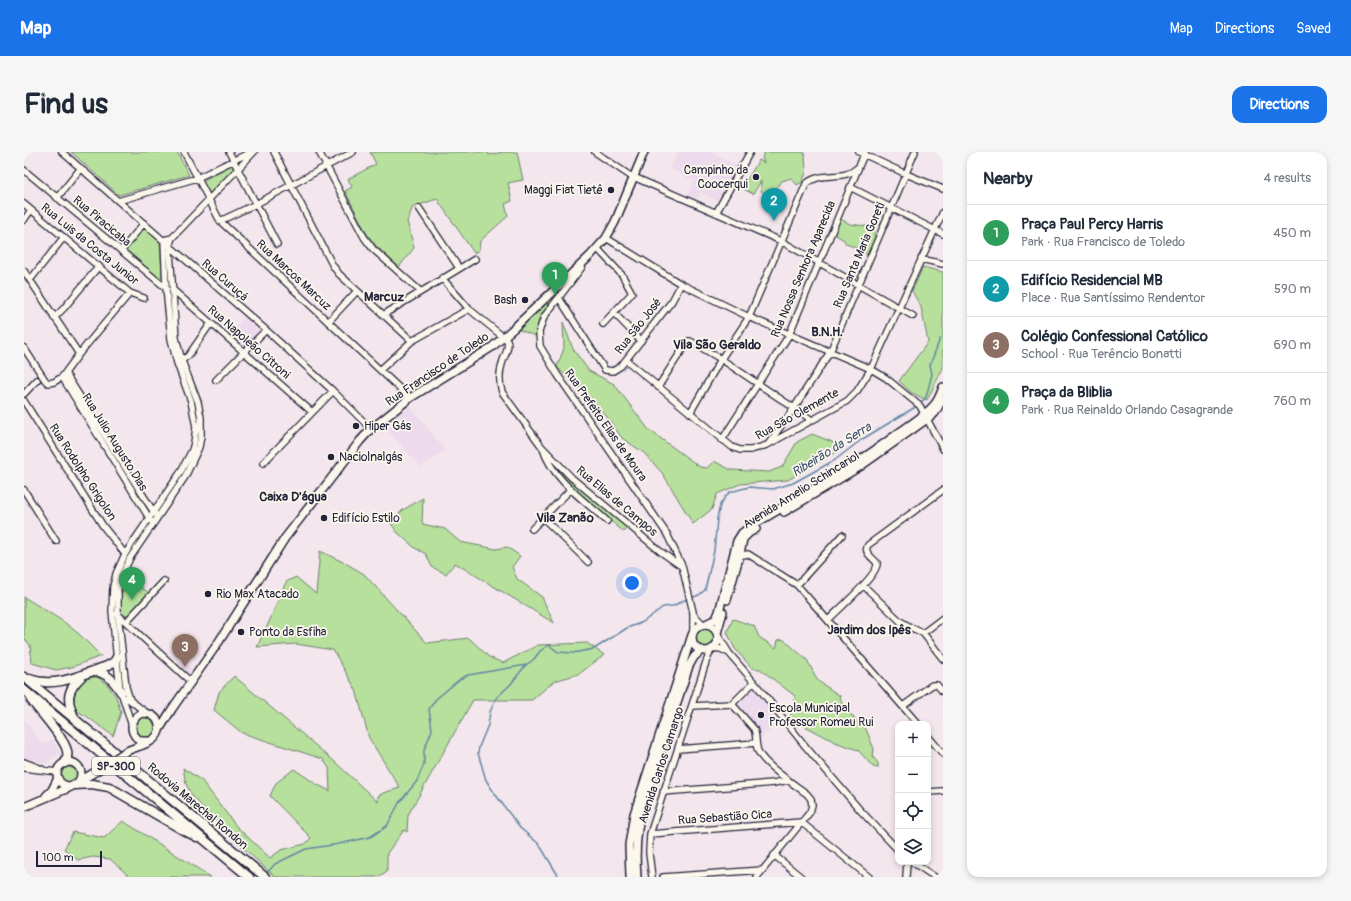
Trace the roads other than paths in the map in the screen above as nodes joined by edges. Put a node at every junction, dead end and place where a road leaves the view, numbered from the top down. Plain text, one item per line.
1 (62, 152) edge
2 (184, 152) edge
3 (229, 152) edge
4 (251, 152) edge
5 (254, 152) edge
6 (274, 152) edge
7 (318, 152) edge
8 (353, 152) edge
9 (595, 152) edge
10 (644, 152) edge
11 (750, 152) edge
12 (915, 152) edge
13 (863, 153) edge
14 (233, 160) junction
15 (326, 167) junction
16 (859, 167) junction
17 (81, 168) junction
18 (238, 169) junction
19 (24, 170) edge
20 (906, 174) junction
21 (634, 177) junction
22 (197, 178) junction
23 (291, 186) junction
24 (850, 187) junction
25 (943, 189) edge
26 (57, 198) junction
27 (208, 199) junction
28 (118, 201) junction
29 (24, 204) edge
30 (256, 204) junction
31 (891, 207) junction
32 (419, 208) dead end
33 (31, 210) junction
34 (943, 212) edge
35 (716, 213) junction
36 (24, 220) edge
37 (220, 221) junction
38 (144, 223) junction
39 (935, 229) junction
40 (943, 234) edge
41 (64, 236) junction
42 (172, 238) junction
43 (606, 238) junction
44 (781, 242) junction
45 (163, 243) junction
46 (278, 244) dead end
47 (170, 246) junction
48 (597, 248) junction
49 (121, 251) junction
50 (590, 256) junction
51 (475, 259) dead end
52 (921, 259) junction
53 (819, 262) junction
54 (943, 264) edge
55 (99, 266) junction
56 (459, 268) junction
57 (24, 271) edge
58 (442, 278) junction
59 (30, 280) junction
60 (681, 284) junction
61 (858, 285) junction
62 (166, 288) junction
63 (172, 289) junction
64 (357, 291) junction
65 (420, 291) junction
66 (130, 293) junction
67 (144, 298) dead end
68 (559, 298) junction
69 (898, 308) junction
70 (468, 309) junction
71 (614, 313) junction
72 (383, 315) junction
73 (913, 316) dead end
74 (54, 318) junction
75 (749, 318) junction
76 (328, 322) junction
77 (211, 323) junction
78 (603, 324) dead end
79 (266, 330) junction
80 (790, 334) junction
81 (504, 337) junction
82 (641, 341) junction
83 (412, 342) junction
84 (24, 348) edge
85 (244, 352) junction
86 (830, 352) junction
87 (79, 354) junction
88 (721, 359) junction
89 (626, 360) junction
90 (180, 362) junction
91 (871, 369) junction
92 (380, 370) junction
93 (63, 375) junction
94 (37, 380) dead end
95 (216, 380) dead end
96 (758, 384) junction
97 (658, 386) junction
98 (943, 387) edge
99 (332, 391) junction
100 (24, 394) edge
101 (410, 398) junction
102 (943, 398) edge
103 (24, 401) edge
104 (794, 408) junction
105 (924, 411) junction
106 (312, 412) junction
107 (690, 413) junction
108 (812, 420) junction
109 (371, 429) junction
110 (722, 440) junction
111 (767, 445) junction
112 (542, 447) junction
113 (943, 449) edge
114 (263, 463) dead end
115 (571, 489) junction
116 (24, 490) edge
117 (943, 490) edge
118 (156, 515) junction
119 (543, 518) junction
120 (608, 521) dead end
121 (151, 522) junction
122 (532, 529) dead end
123 (842, 535) dead end
124 (56, 541) dead end
125 (125, 554) junction
126 (747, 555) junction
127 (735, 561) junction
128 (588, 562) dead end
129 (682, 566) junction
130 (164, 581) dead end
131 (797, 585) junction
132 (863, 585) junction
133 (112, 611) junction
134 (693, 613) junction
135 (118, 614) junction
136 (943, 618) edge
137 (828, 620) junction
138 (126, 622) junction
139 (705, 624) junction
140 (923, 633) junction
141 (692, 634) junction
142 (717, 634) junction
143 (712, 648) junction
144 (702, 650) junction
145 (729, 653) junction
146 (117, 657) junction
147 (943, 660) edge
148 (706, 662) junction
149 (94, 670) junction
150 (84, 674) junction
151 (24, 677) edge
152 (192, 682) junction
153 (754, 682) junction
154 (24, 691) edge
155 (120, 691) junction
156 (943, 692) edge
157 (130, 700) junction
158 (732, 704) junction
159 (692, 706) junction
160 (903, 706) junction
161 (172, 709) junction
162 (150, 714) junction
163 (76, 719) junction
164 (916, 721) edge
165 (132, 728) junction
166 (159, 730) junction
167 (151, 740) junction
168 (931, 740) edge
169 (756, 743) junction
170 (678, 749) junction
171 (127, 751) junction
172 (943, 754) edge
173 (24, 762) edge
174 (65, 763) junction
175 (78, 765) junction
176 (24, 768) edge
177 (101, 768) junction
178 (44, 770) junction
179 (57, 775) junction
180 (788, 780) junction
181 (76, 784) junction
182 (943, 791) edge
183 (664, 792) junction
184 (931, 792) edge
185 (41, 799) junction
186 (24, 807) edge
187 (801, 822) junction
188 (650, 834) junction
189 (208, 842) junction
190 (895, 847) edge
191 (774, 855) junction
192 (906, 865) edge
193 (917, 865) edge
194 (762, 870) junction
195 (250, 877) edge
196 (265, 877) edge
197 (630, 877) edge
198 (637, 877) edge
199 (652, 877) edge
200 (663, 877) edge
201 (757, 877) edge
202 (801, 877) edge
203 (869, 877) edge
204 (906, 877) edge
205 (935, 877) edge

1 - 17 street, Rua Curuçá
2 - 22 street, Rua Marcos Marcuz
3 - 14 street
4 - 14 street
5 - 18 street
6 - 23 street
7 - 15 street
8 - 15 street
9 - 21 street
10 - 21 main road, Rua Francisco de Toledo
11 - 35 street
12 - 20 street, Rua Santa Maria Goreti
13 - 16 street, Rua Nossa Senhora Aparecida
13 - 20 street
14 - 18 street
14 - 22 street
15 - 23 street
15 - 65 street
16 - 24 street, Rua Nossa Senhora Aparecida
16 - 44 street
17 - 26 street
17 - 28 street, Rua Curuçá
18 - 27 street
18 - 30 street
19 - 26 street, Rua Piracicaba
20 - 25 street
20 - 31 street, Rua Santa Maria Goreti
21 - 35 street
21 - 43 main road, Rua Francisco de Toledo
22 - 27 street, Rua Marcos Marcuz
22 - 28 street
23 - 30 street
23 - 64 street
24 - 31 street
24 - 53 street, Rua Nossa Senhora Aparecida
26 - 49 street, Rua Piracicaba
27 - 37 street, Rua Marcos Marcuz
27 - 42 street
28 - 38 street, Rua Curuçá
29 - 33 street, Rua Luis da Costa Junior
30 - 37 street
30 - 46 street
31 - 39 street
31 - 61 street, Rua Santa Maria Goreti
32 - 56 street
33 - 36 street
33 - 41 street, Rua Luis da Costa Junior
34 - 39 street, Rua São Clemente
35 - 44 street
37 - 76 street, Rua Marcos Marcuz
38 - 45 street, Rua Curuçá
38 - 49 street
39 - 40 street
39 - 52 street, Rua São Clemente
41 - 55 street, Rua Luis da Costa Junior
41 - 59 street
42 - 45 street
42 - 47 street
43 - 48 main road, Rua Francisco de Toledo
43 - 60 street
44 - 53 street
44 - 75 street
45 - 47 street, Rua Curuçá
45 - 62 street
47 - 63 street
47 - 79 street, Rua Curuçá
48 - 50 main road, Rua Francisco de Toledo
48 - 71 street
49 - 62 street, Rua Piracicaba
50 - 68 street, Rua Prefeito Elias de Moura
50 - 81 main road, Rua Francisco de Toledo
51 - 56 street
52 - 54 street
52 - 69 street, Rua São Clemente
53 - 61 street
53 - 80 street, Rua Nossa Senhora Aparecida
55 - 66 street, Rua Luis da Costa Junior
55 - 74 street
56 - 58 street
57 - 59 street
58 - 65 street
58 - 70 street
59 - 74 street
60 - 75 street
60 - 82 street, Rua São José
61 - 69 street
61 - 86 street, Rua Santa Maria Goreti
62 - 90 street
63 - 77 street, Rua Napoleão Citroni
63 - 90 street
64 - 72 street
64 - 76 street
65 - 72 street
66 - 67 street, Rua Luis da Costa Junior
66 - 87 street
68 - 89 street, Rua São José
68 - 129 street, Rua Prefeito Elias de Moura
69 - 73 street
69 - 91 street, Rua São Clemente
70 - 81 street
70 - 83 street
71 - 78 street
71 - 82 street
72 - 83 street
74 - 87 street
75 - 80 street
75 - 88 street
76 - 92 street, Rua Marcos Marcuz
77 - 85 street, Rua Napoleão Citroni
77 - 90 street
79 - 85 street
79 - 99 street, Rua Curuçá
80 - 86 street
80 - 96 street, Rua Nossa Senhora Aparecida
81 - 101 main road, Rua Francisco de Toledo
81 - 112 street, Rua Elias de Campos
82 - 89 street, Rua São José
83 - 92 street
84 - 93 street
85 - 95 street
85 - 106 street, Rua Napoleão Citroni
86 - 91 street
86 - 104 street, Rua Santa Maria Goreti
87 - 93 street
88 - 96 street
88 - 97 street
88 - 107 street
89 - 97 street, Rua São Clemente
90 - 118 street
91 - 105 street
91 - 108 street, Rua São Clemente
92 - 101 street, Rua Marcos Marcuz
93 - 118 street, Rua Julio Augusto Dias
93 - 121 street, Rua Julio Augusto Dias
94 - 100 street
96 - 104 street
96 - 110 street, Rua Nossa Senhora Aparecida
97 - 107 street, Rua São Clemente
98 - 105 main road, Avenida Amelio Schincariol
99 - 106 street
99 - 109 street, Rua Curuçá
101 - 109 main road, Rua Francisco de Toledo
102 - 105 main road, Avenida Amelio Schincariol
103 - 125 street, Rua Rodolpho Grigolon
104 - 108 street
104 - 111 street, Rua Santa Maria Goreti
105 - 113 street
105 - 126 main road, Avenida Amelio Schincariol
105 - 127 main road, Avenida Amelio Schincariol
106 - 114 street
107 - 110 street, Rua São Clemente
108 - 111 street, Rua São Clemente
109 - 152 main road, Rua Francisco de Toledo
110 - 111 street, Rua São Clemente
112 - 115 street, Rua Elias de Campos
112 - 129 street, Rua Elias de Campos
115 - 119 street
115 - 120 street, Rua Elias de Campos
116 - 124 street
117 - 132 street
118 - 121 street
119 - 122 street
119 - 128 street
121 - 125 street
121 - 135 street
123 - 131 street
125 - 133 street
126 - 127 main road, Avenida Amelio Schincariol
126 - 127 street
126 - 131 street
127 - 139 main road, Avenida Amelio Schincariol
127 - 142 main road, Avenida Amelio Schincariol
129 - 134 street, Rua Prefeito Elias de Moura
130 - 138 street
131 - 137 street
132 - 137 street
132 - 140 street
133 - 135 street
133 - 146 street
134 - 139 street
134 - 141 street, Rua Prefeito Elias de Moura
135 - 138 street
135 - 157 street
136 - 140 street
137 - 160 street
138 - 152 street
139 - 141 main road, Avenida Amelio Schincariol
139 - 142 main road
140 - 147 street
141 - 144 main road
141 - 197 main road
142 - 143 main road, Avenida Amelio Schincariol
142 - 145 street
143 - 144 main road
143 - 145 street
143 - 148 street, Avenida Carlos Camargo
144 - 148 street
144 - 198 main road
145 - 153 street
146 - 149 highway
146 - 155 street
148 - 159 street, Avenida Carlos Camargo
149 - 150 highway
149 - 155 highway
150 - 151 highway
150 - 163 highway
151 - 163 highway, Rodovia Marechal Rondon / SP-300
152 - 161 main road, Rua Francisco de Toledo
153 - 158 street
153 - 190 street
154 - 174 highway
154 - 189 highway, Rodovia Marechal Rondon / SP-300
155 - 157 street
155 - 165 street
156 - 160 street
157 - 162 street
158 - 159 street
158 - 169 street
159 - 170 street, Avenida Carlos Camargo
160 - 164 street
161 - 162 main road
161 - 166 main road, Rua Francisco de Toledo
162 - 165 main road
162 - 166 main road
163 - 196 highway, Rodovia Marechal Rondon / SP-300
165 - 167 main road
165 - 171 main road
166 - 167 main road
167 - 171 main road
168 - 172 street
169 - 170 street
169 - 180 street
170 - 183 street, Avenida Carlos Camargo
171 - 177 main road, bridge
173 - 178 street
174 - 175 main road
174 - 179 main road
175 - 177 main road
175 - 181 main road
176 - 178 street
177 - 181 main road
178 - 179 street
179 - 181 main road
179 - 185 main road
180 - 183 street
180 - 187 street
181 - 185 main road
181 - 189 highway
182 - 184 street
183 - 188 street, Avenida Carlos Camargo
185 - 186 main road
187 - 188 street, Rua Sebastião Cica
187 - 191 street
187 - 203 street
188 - 199 street, Avenida Carlos Camargo
189 - 195 highway, Rodovia Marechal Rondon / SP-300
191 - 194 street
191 - 202 street
192 - 204 street
193 - 205 street
194 - 200 street
194 - 201 street

